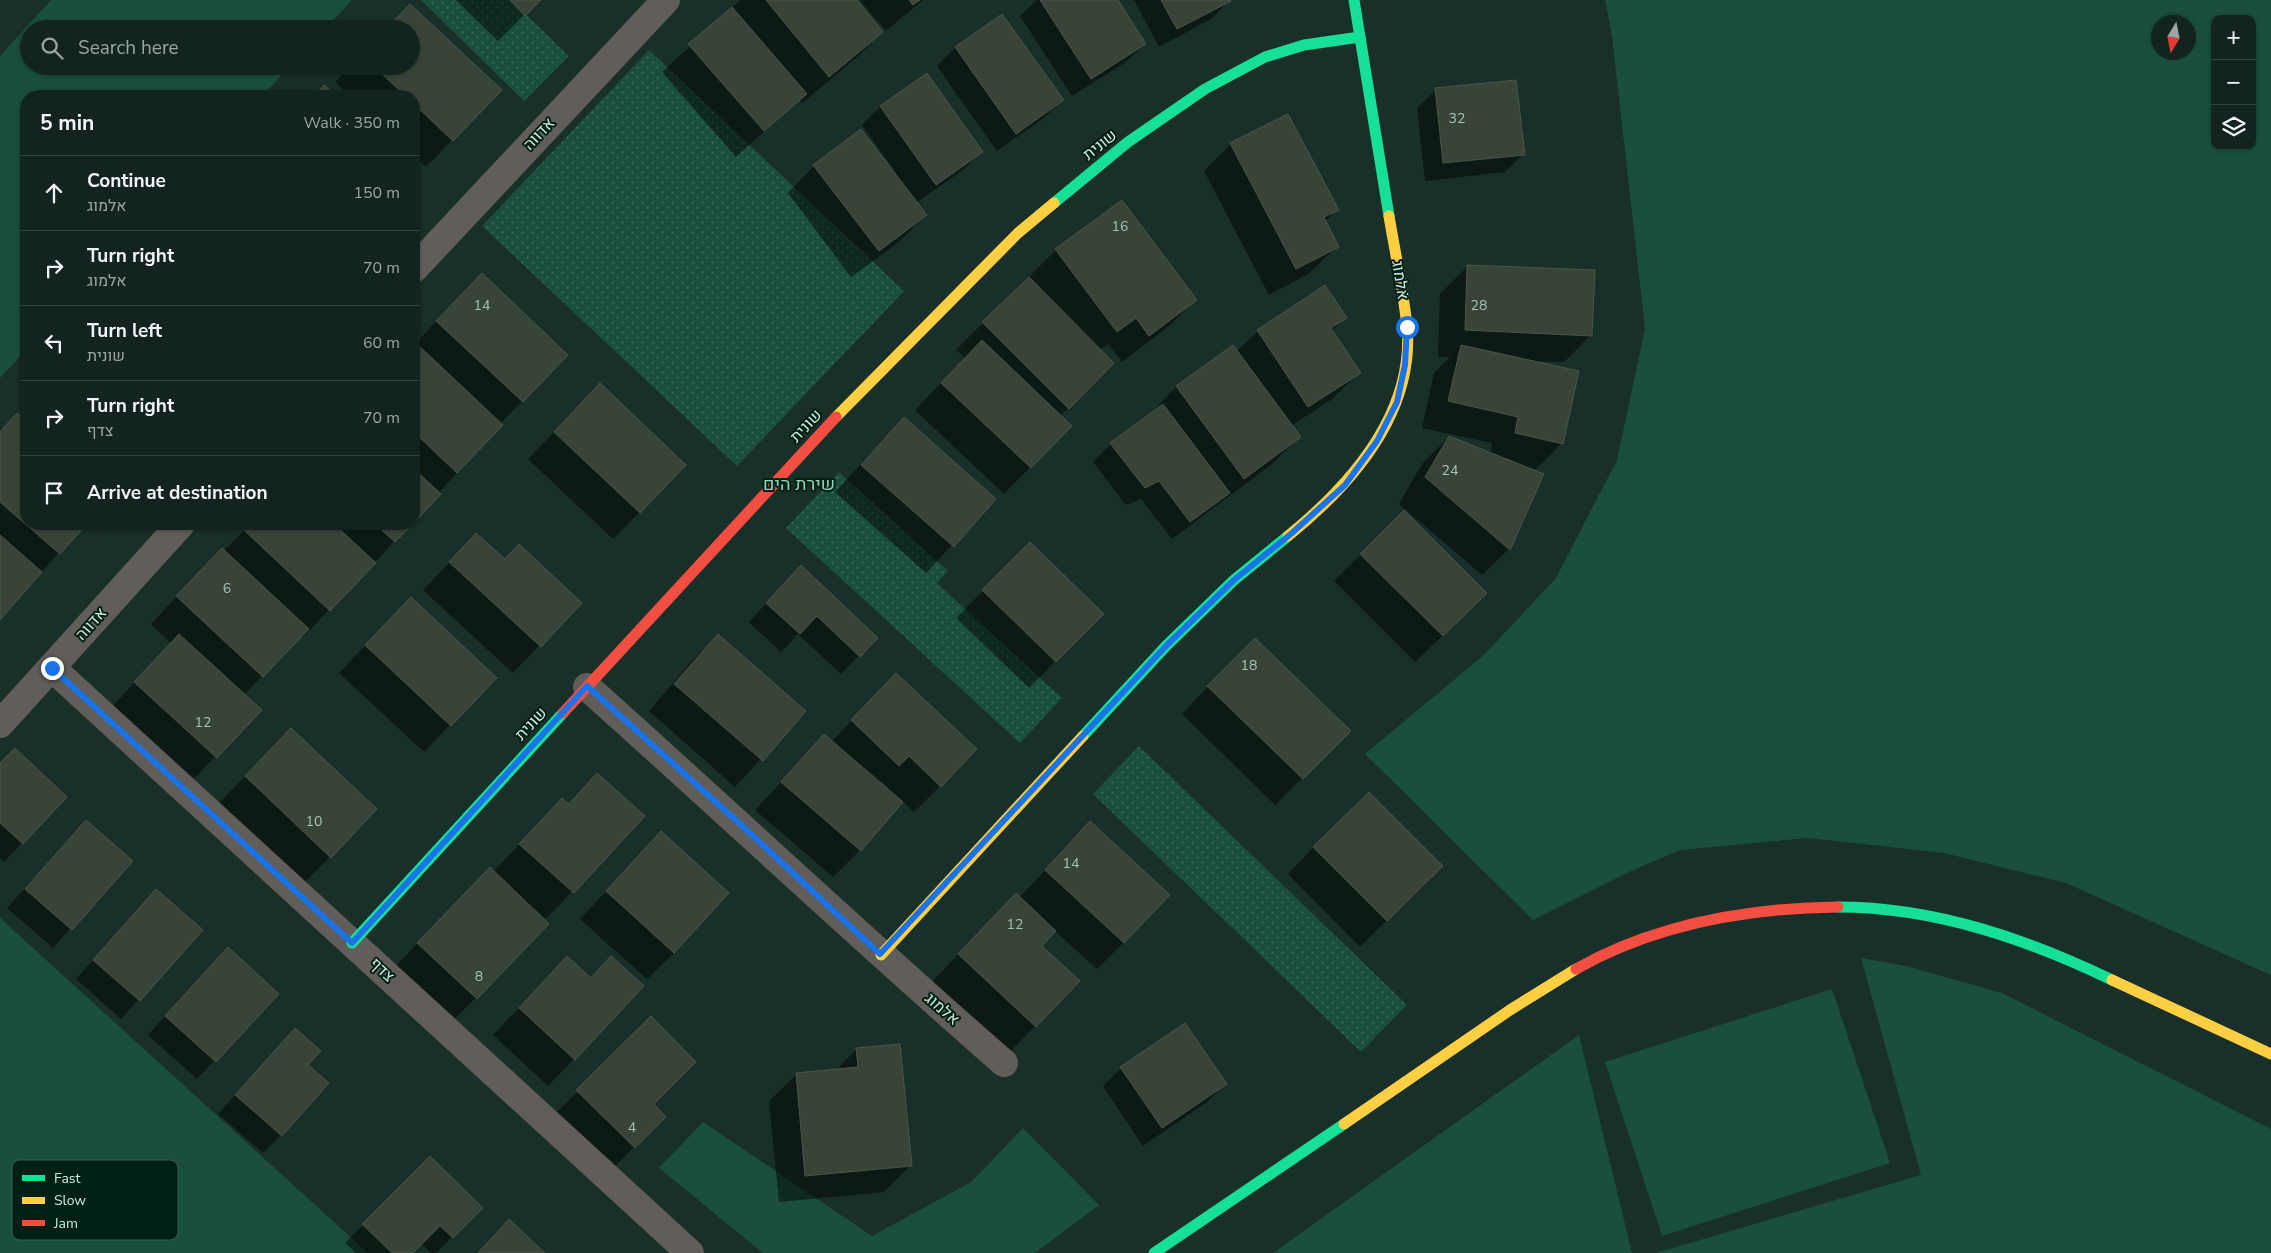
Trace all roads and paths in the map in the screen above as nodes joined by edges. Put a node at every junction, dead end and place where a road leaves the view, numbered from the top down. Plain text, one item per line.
1 (666, 0) edge
2 (1354, 0) edge
3 (1360, 37) junction
4 (420, 263) edge
5 (176, 530) edge
6 (52, 668) junction
7 (587, 686) junction
8 (0, 724) edge
9 (352, 943) junction
10 (880, 954) junction
11 (2271, 1054) edge
12 (1004, 1063) dead end
13 (690, 1253) edge
14 (1154, 1253) edge

1 - 4 street, אדווה
2 - 3 street, אלמוג
3 - 7 street, שונית
3 - 10 street, אלמוג
5 - 6 street, אדווה
6 - 8 street, אדווה
6 - 9 street, צדף
7 - 9 street, שונית
7 - 10 street, אלמוג
9 - 13 street, צדף
10 - 12 street, אלמוג
11 - 14 street

